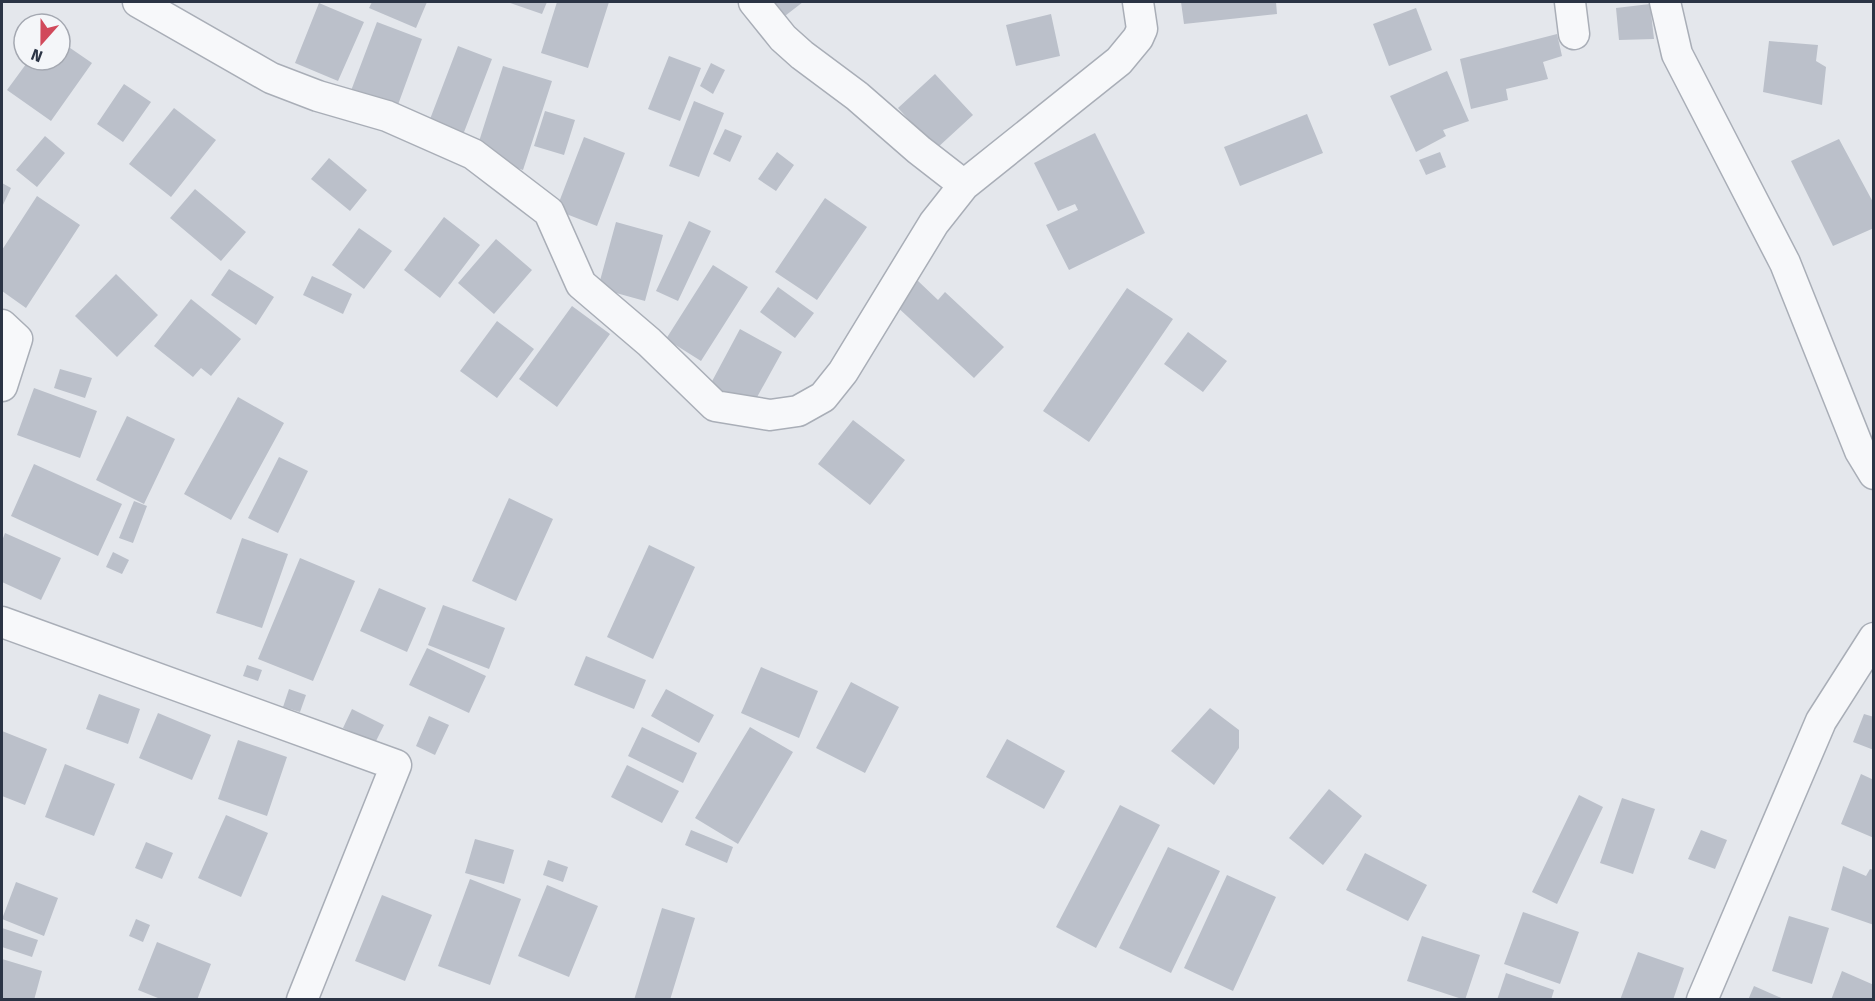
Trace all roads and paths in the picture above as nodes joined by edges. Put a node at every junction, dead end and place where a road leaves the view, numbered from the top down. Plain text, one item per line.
1 (138, 2) edge
2 (754, 2) edge
3 (1138, 2) edge
4 (1570, 2) edge
5 (1665, 2) edge
6 (1574, 34) dead end
7 (964, 185) junction
8 (2, 325) edge
9 (2, 386) edge
10 (1874, 474) edge
11 (2, 622) edge
12 (1874, 638) edge
13 (302, 999) edge
14 (1702, 999) edge

1 - 7 street
2 - 7 street
3 - 7 street
4 - 6 street
5 - 10 street
8 - 9 street
11 - 13 street
12 - 14 street

